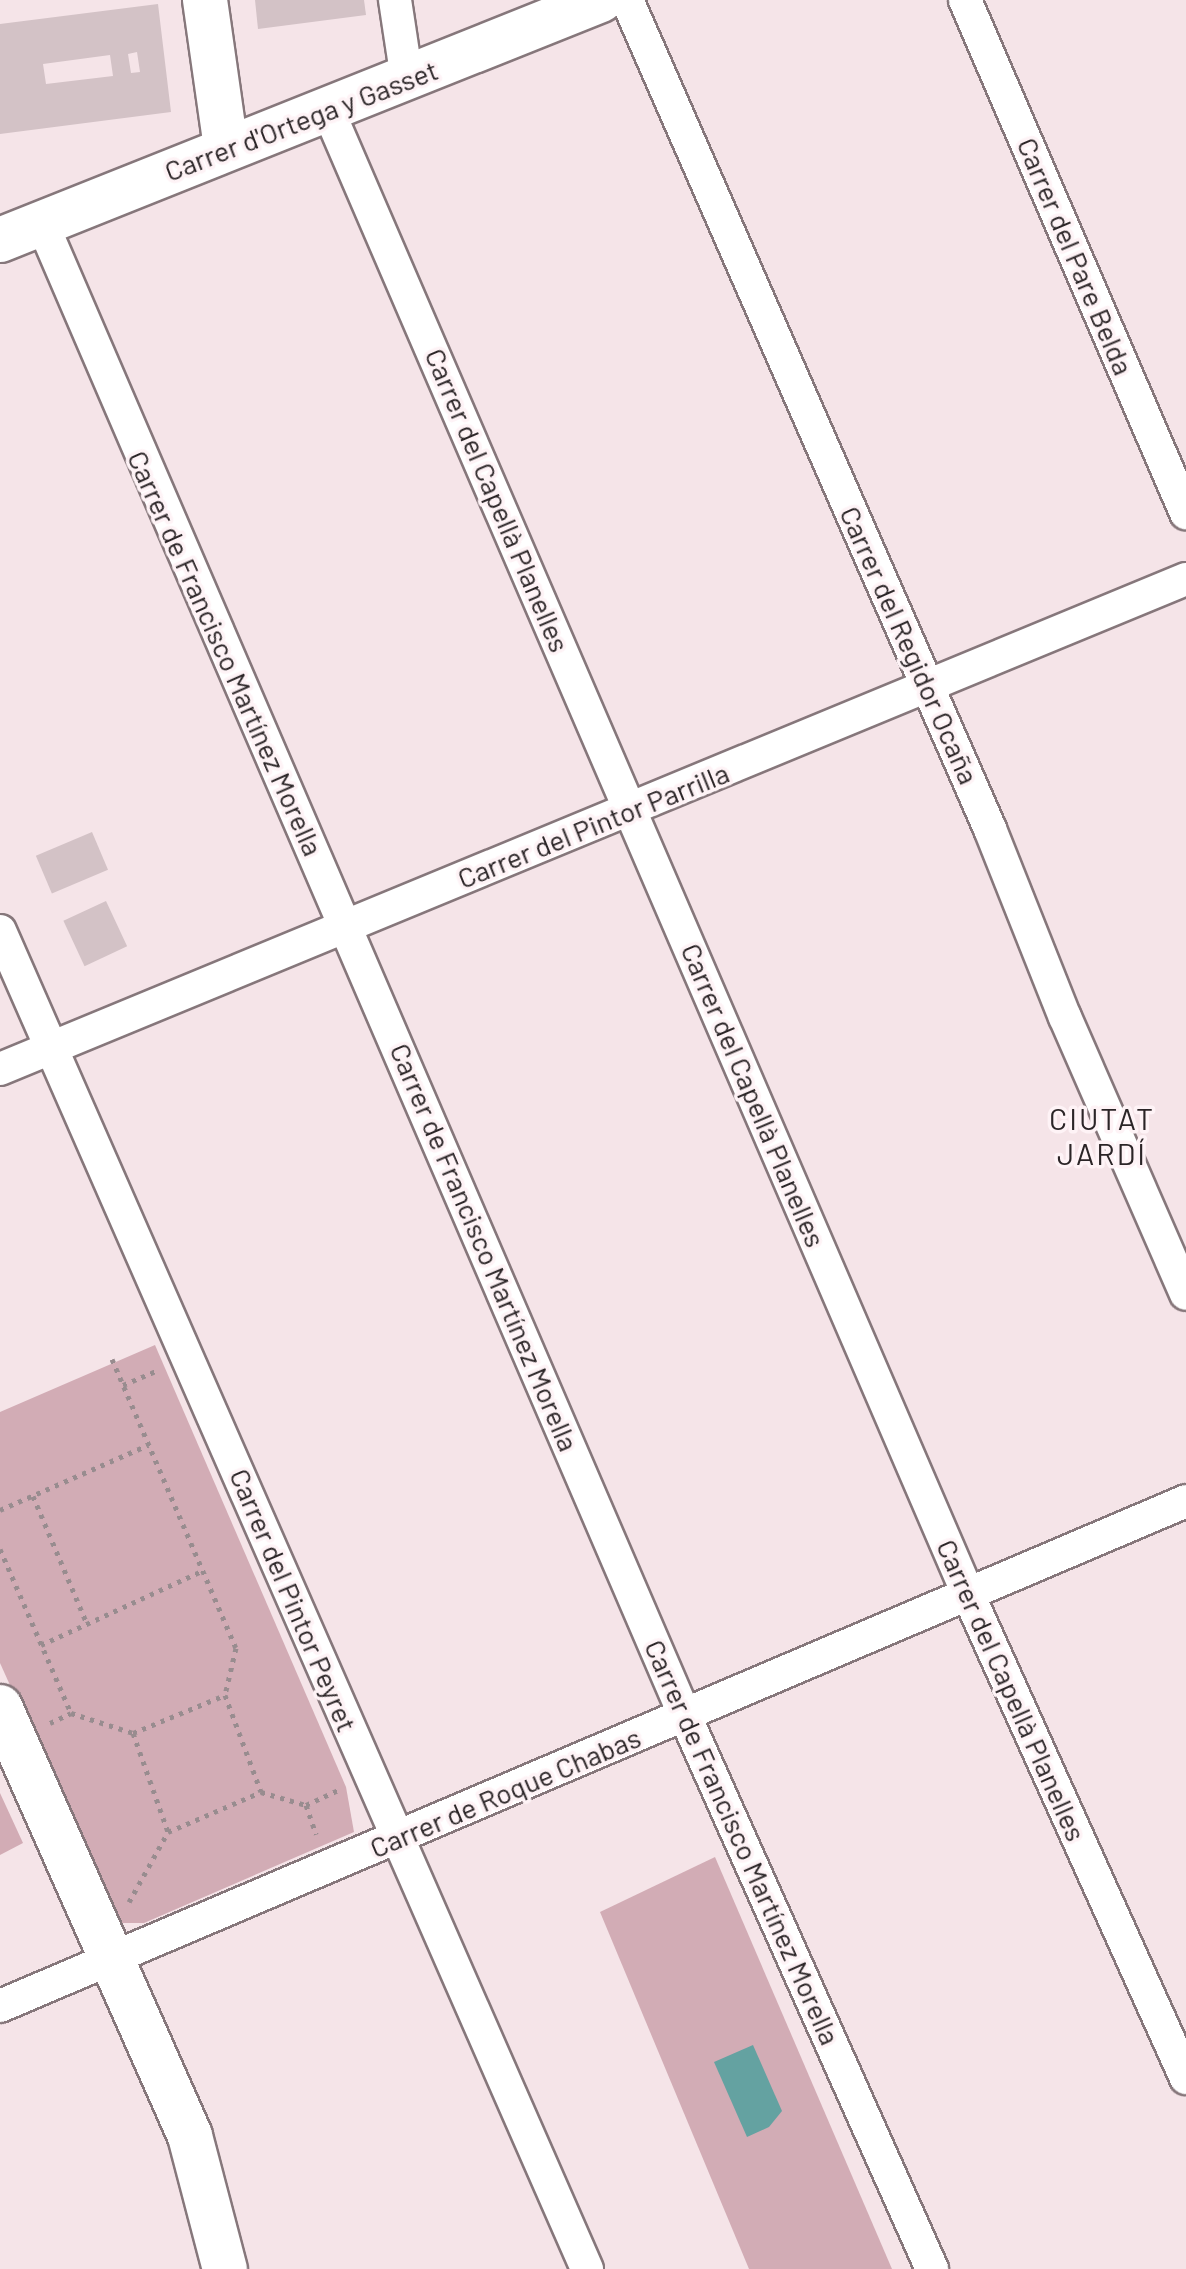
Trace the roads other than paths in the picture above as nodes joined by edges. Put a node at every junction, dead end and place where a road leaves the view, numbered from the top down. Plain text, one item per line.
1 (205, 0) edge
2 (395, 0) edge
3 (601, 0) edge
4 (627, 0) edge
5 (965, 0) edge
6 (407, 79) junction
7 (328, 110) junction
8 (226, 148) junction
9 (42, 223) junction
10 (0, 240) edge
11 (1186, 513) edge
12 (1186, 579) edge
13 (929, 687) junction
14 (631, 809) junction
15 (345, 925) junction
16 (0, 931) edge
17 (51, 1048) junction
18 (0, 1069) edge
19 (1186, 1294) edge
20 (1186, 1501) edge
21 (968, 1594) junction
22 (0, 1707) edge
23 (685, 1716) junction
24 (398, 1839) junction
25 (109, 1959) junction
26 (0, 2006) edge
27 (1186, 2078) edge
28 (225, 2269) edge
29 (587, 2269) edge
30 (932, 2269) edge

1 - 8 street
2 - 6 street
3 - 6 street, Carrer d'Ortega y Gasset
4 - 13 street, Carrer del Regidor Ocaña
5 - 11 street, Carrer del Pare Belda
6 - 7 street, Carrer d'Ortega y Gasset
7 - 8 street, Carrer d'Ortega y Gasset
7 - 14 street, Carrer del Capellà Planelles
8 - 9 street, Carrer d'Ortega y Gasset
9 - 10 street, Carrer d'Ortega y Gasset
9 - 15 street, Carrer de Francisco Martínez Morella
12 - 13 street, Carrer del Pintor Parrilla
13 - 14 street, Carrer del Pintor Parrilla
13 - 19 street, Carrer del Regidor Ocaña
14 - 15 street, Carrer del Pintor Parrilla
14 - 21 street, Carrer del Capellà Planelles
15 - 17 street, Carrer del Pintor Parrilla
15 - 23 street, Carrer de Francisco Martínez Morella
16 - 17 street, Carrer del Pintor Peyret
17 - 18 street, Carrer del Pintor Parrilla
17 - 24 street, Carrer del Pintor Peyret
20 - 21 street, Carrer de Roque Chabas
21 - 23 street, Carrer de Roque Chabas
21 - 27 street, Carrer del Capellà Planelles
22 - 25 street
23 - 24 street, Carrer de Roque Chabas
23 - 30 street, Carrer de Francisco Martínez Morella
24 - 25 street, Carrer de Roque Chabas
24 - 29 street, Carrer del Pintor Peyret
25 - 26 street, Carrer de Roque Chabas
25 - 28 street

